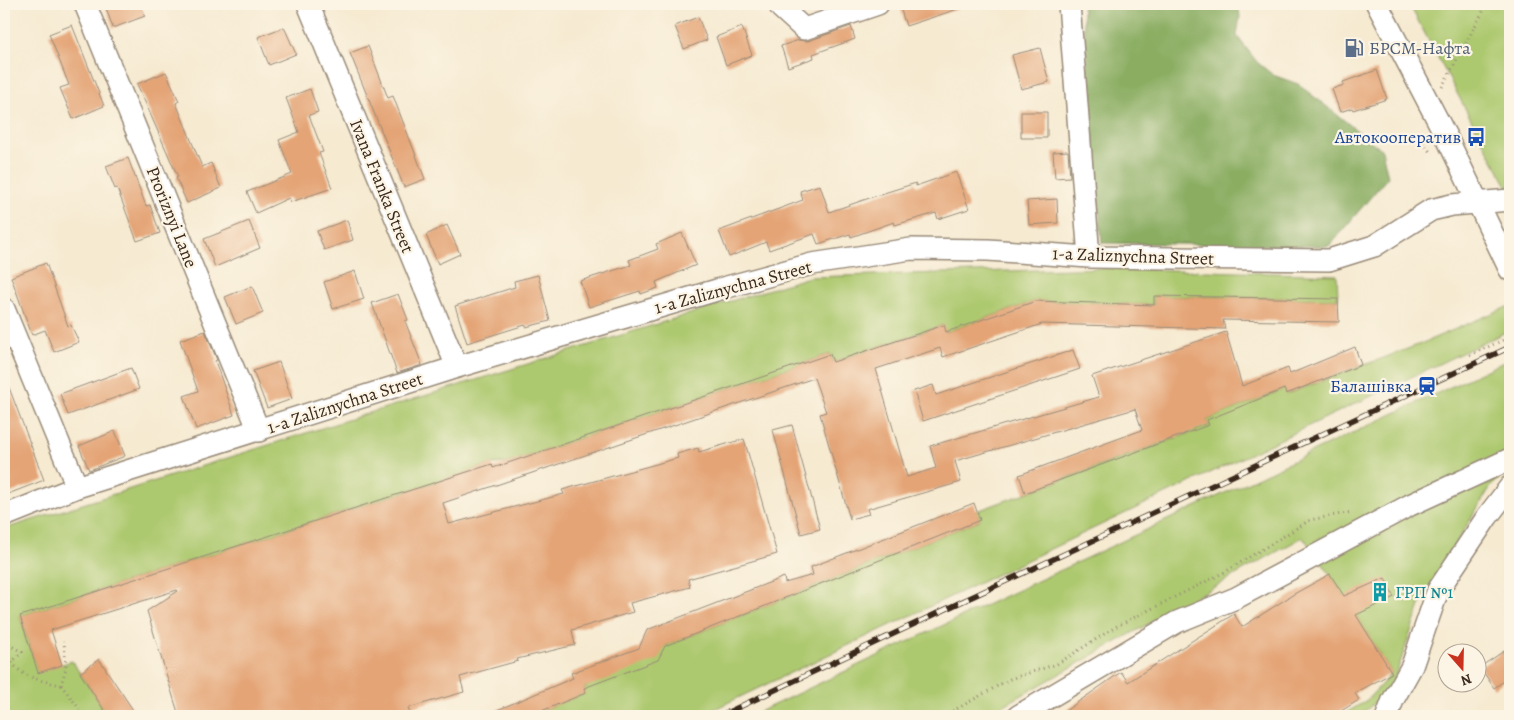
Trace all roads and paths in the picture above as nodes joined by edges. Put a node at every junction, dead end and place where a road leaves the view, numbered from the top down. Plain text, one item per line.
1 (85, 4) edge
2 (308, 4) edge
3 (878, 4) edge
4 (1069, 4) edge
5 (1377, 4) edge
6 (1487, 4) edge
7 (780, 6) edge
8 (1442, 88) dead end
9 (1510, 200) edge
10 (1479, 204) junction
11 (1089, 257) junction
12 (1510, 270) edge
13 (4, 309) edge
14 (1510, 337) edge
15 (1470, 356) dead end
16 (457, 367) junction
17 (259, 431) junction
18 (1510, 459) edge
19 (77, 487) junction
20 (1510, 487) edge
21 (1353, 512) dead end
22 (4, 516) edge
23 (64, 641) dead end
24 (4, 642) edge
25 (61, 685) junction
26 (85, 716) edge
27 (944, 716) edge
28 (1018, 716) edge
29 (1387, 716) edge

1 - 17 street, Proriznyi Lane
2 - 16 street, Ivana Franka Street
3 - 7 street
4 - 11 street
5 - 10 street
6 - 8 path
9 - 10 street, 1-a Zaliznychna Street
10 - 11 street, 1-a Zaliznychna Street
10 - 12 street
11 - 16 street, 1-a Zaliznychna Street
13 - 19 street
14 - 15 path
16 - 17 street, 1-a Zaliznychna Street
17 - 19 street, 1-a Zaliznychna Street
18 - 28 street
19 - 22 street, 1-a Zaliznychna Street
20 - 29 street
21 - 27 path
23 - 25 path
24 - 25 path
25 - 26 path

